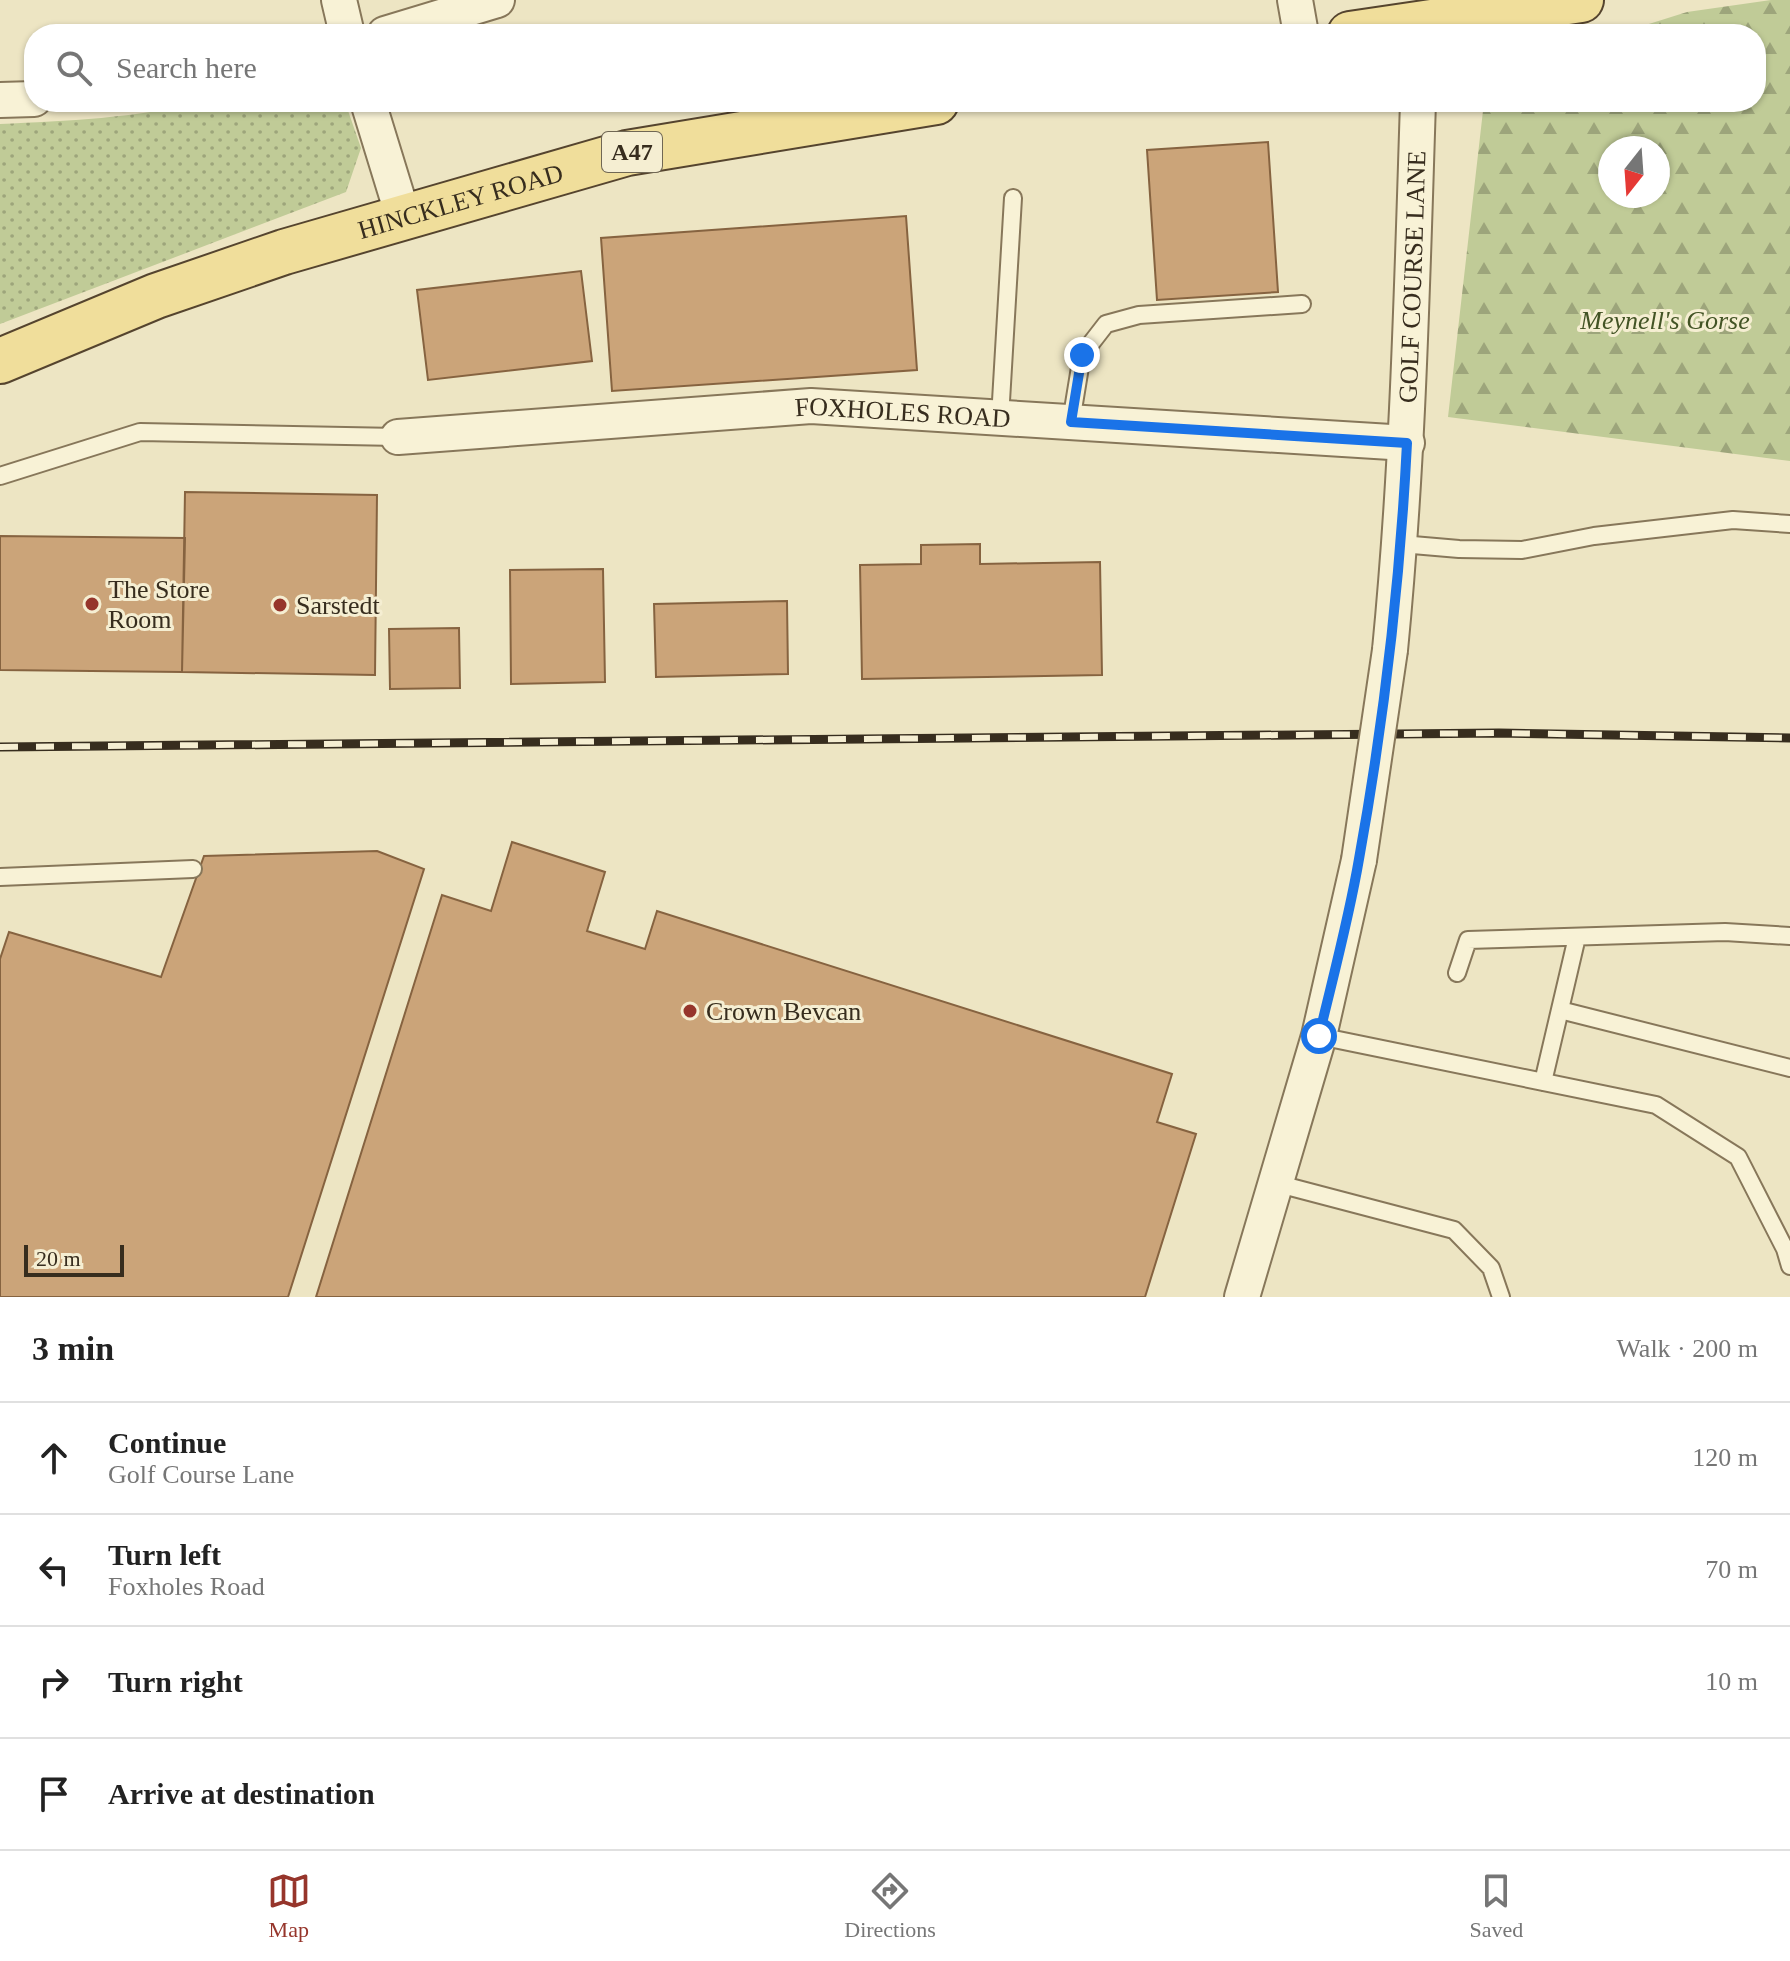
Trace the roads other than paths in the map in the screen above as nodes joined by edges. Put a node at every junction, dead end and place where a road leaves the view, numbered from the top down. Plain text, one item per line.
1 (339, 0) edge
2 (497, 0) edge
3 (1295, 0) edge
4 (1581, 0) edge
5 (345, 24) edge
6 (418, 24) edge
7 (1299, 24) edge
8 (1448, 24) edge
9 (24, 99) edge
10 (0, 100) edge
11 (371, 112) edge
12 (875, 112) edge
13 (1418, 112) edge
14 (1013, 198) dead end
15 (403, 216) junction
16 (1302, 304) dead end
17 (0, 361) edge
18 (1000, 418) junction
19 (1071, 422) junction
20 (398, 437) joint
21 (1407, 443) junction
22 (0, 476) edge
23 (1790, 524) edge
24 (1401, 544) junction
25 (193, 869) dead end
26 (0, 877) edge
27 (1790, 936) edge
28 (1577, 937) junction
29 (1457, 973) dead end
30 (1560, 1010) junction
31 (1319, 1036) junction
32 (1790, 1068) edge
33 (1543, 1082) junction
34 (1275, 1183) junction
35 (1790, 1266) edge
36 (1242, 1297) edge
37 (1501, 1297) edge

1 - 5 street
2 - 6 street
3 - 7 street
4 - 8 main road
9 - 10 street
11 - 15 street
12 - 15 main road, HINCKLEY ROAD / A47
13 - 21 street, GOLF COURSE LANE
14 - 18 lane
15 - 17 main road, HINCKLEY ROAD / A47
16 - 19 lane
18 - 19 street, FOXHOLES ROAD
18 - 20 street, FOXHOLES ROAD
19 - 21 street, FOXHOLES ROAD
20 - 22 lane
21 - 24 street, GOLF COURSE LANE
23 - 24 lane
24 - 31 street, GOLF COURSE LANE, bridge
25 - 26 lane
27 - 28 lane
28 - 29 lane
28 - 30 lane
30 - 32 lane
30 - 33 lane
31 - 33 lane
31 - 34 street, GOLF COURSE LANE
33 - 35 lane
34 - 36 street, GOLF COURSE LANE
34 - 37 lane

